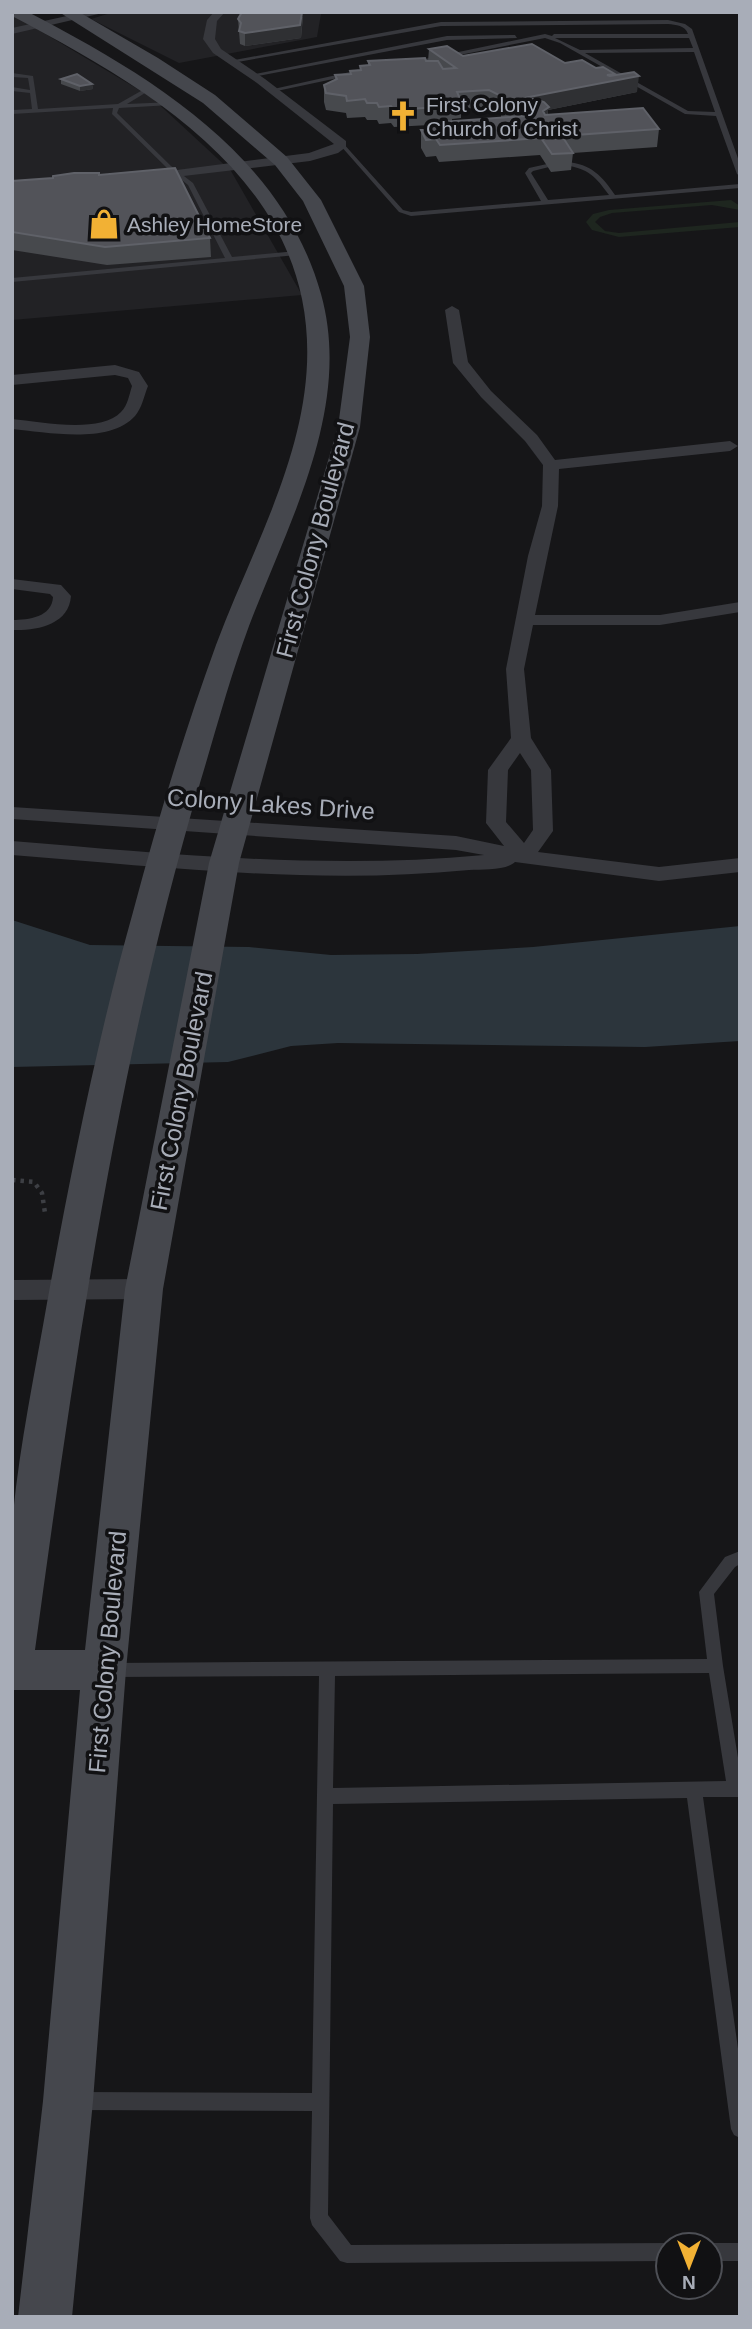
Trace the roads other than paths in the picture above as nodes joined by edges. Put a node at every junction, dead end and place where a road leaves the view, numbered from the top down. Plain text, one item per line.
1 (16, 12) edge
2 (102, 12) edge
3 (220, 12) edge
4 (72, 15) edge
5 (41, 25) junction
6 (12, 31) edge
7 (545, 36) junction
8 (691, 36) junction
9 (460, 37) junction
10 (475, 50) junction
11 (696, 50) junction
12 (578, 51) junction
13 (232, 61) junction
14 (394, 66) edge
15 (354, 74) edge
16 (12, 75) edge
17 (253, 75) junction
18 (12, 89) edge
19 (148, 89) junction
20 (272, 90) junction
21 (33, 92) junction
22 (171, 103) junction
23 (116, 108) junction
24 (36, 111) junction
25 (12, 112) edge
26 (719, 114) junction
27 (342, 144) junction
28 (281, 161) junction
29 (568, 164) edge
30 (240, 166) junction
31 (547, 166) edge
32 (740, 174) edge
33 (179, 175) junction
34 (137, 179) edge
35 (740, 186) edge
36 (614, 198) junction
37 (546, 204) junction
38 (336, 247) junction
39 (297, 253) junction
40 (230, 260) junction
41 (12, 280) edge
42 (452, 310) dead end
43 (12, 380) edge
44 (12, 424) edge
45 (730, 446) dead end
46 (551, 465) junction
47 (267, 550) junction
48 (315, 553) junction
49 (12, 584) edge
50 (740, 607) edge
51 (524, 620) junction
52 (12, 625) edge
53 (521, 737) junction
54 (12, 813) edge
55 (173, 824) junction
56 (232, 828) junction
57 (12, 848) edge
58 (524, 858) junction
59 (161, 860) junction
60 (224, 863) junction
61 (740, 865) edge
62 (144, 1289) junction
63 (12, 1290) edge
64 (67, 1290) junction
65 (740, 1557) edge
66 (12, 1662) edge
67 (715, 1666) junction
68 (327, 1669) junction
69 (12, 1670) edge
70 (104, 1670) junction
71 (737, 1789) edge
72 (694, 1791) junction
73 (325, 1796) junction
74 (68, 2101) junction
75 (321, 2102) junction
76 (740, 2129) edge
77 (654, 2252) edge
78 (46, 2317) edge

1 - 5 main road, First Colony Boulevard
2 - 4 street
3 - 13 street
4 - 5 street
4 - 28 main road, First Colony Boulevard
5 - 6 street
5 - 19 main road, First Colony Boulevard
7 - 8 lane
7 - 9 lane
7 - 10 lane
7 - 12 lane
8 - 11 lane
8 - 13 lane
9 - 10 lane
9 - 17 lane
10 - 14 lane
11 - 12 lane
11 - 26 lane
12 - 26 lane
13 - 17 street
15 - 20 lane
16 - 21 lane
17 - 20 street
18 - 21 lane
19 - 22 main road, First Colony Boulevard
19 - 23 lane
20 - 27 street
21 - 24 lane
22 - 23 lane
22 - 30 main road, First Colony Boulevard
23 - 24 lane
23 - 33 lane
24 - 25 lane
26 - 32 lane
27 - 28 street
27 - 37 lane
28 - 30 street
28 - 38 main road, First Colony Boulevard
29 - 36 lane
30 - 33 street
30 - 39 main road, First Colony Boulevard
31 - 37 lane
33 - 34 street
33 - 40 lane
35 - 36 lane
36 - 37 lane
38 - 39 main road
38 - 48 main road, First Colony Boulevard
39 - 40 lane
39 - 47 main road, First Colony Boulevard
40 - 41 lane
42 - 46 street
43 - 44 street
45 - 46 street
46 - 51 street
47 - 48 main road
47 - 55 main road, First Colony Boulevard
48 - 56 main road, First Colony Boulevard
49 - 52 street
50 - 51 street
51 - 53 street
53 - 58 street
53 - 58 street
54 - 55 street, Colony Lakes Drive
55 - 56 street, Colony Lakes Drive
55 - 59 main road, First Colony Boulevard
56 - 58 street, Colony Lakes Drive
56 - 60 main road, First Colony Boulevard
57 - 59 street, Colony Lakes Drive
58 - 60 street, Colony Lakes Drive
58 - 61 street, Colony Lakes Drive
59 - 60 street, Colony Lakes Drive
59 - 64 main road, First Colony Boulevard
60 - 62 main road, First Colony Boulevard
62 - 64 street
62 - 70 main road, First Colony Boulevard
63 - 64 street
64 - 66 main road, First Colony Boulevard
65 - 67 lane
67 - 68 lane
67 - 71 lane
68 - 70 lane
68 - 73 lane
69 - 70 main road
70 - 74 main road, First Colony Boulevard
71 - 72 lane
72 - 73 lane
72 - 76 lane
73 - 75 lane
74 - 75 lane
74 - 78 main road, First Colony Boulevard
75 - 77 lane

